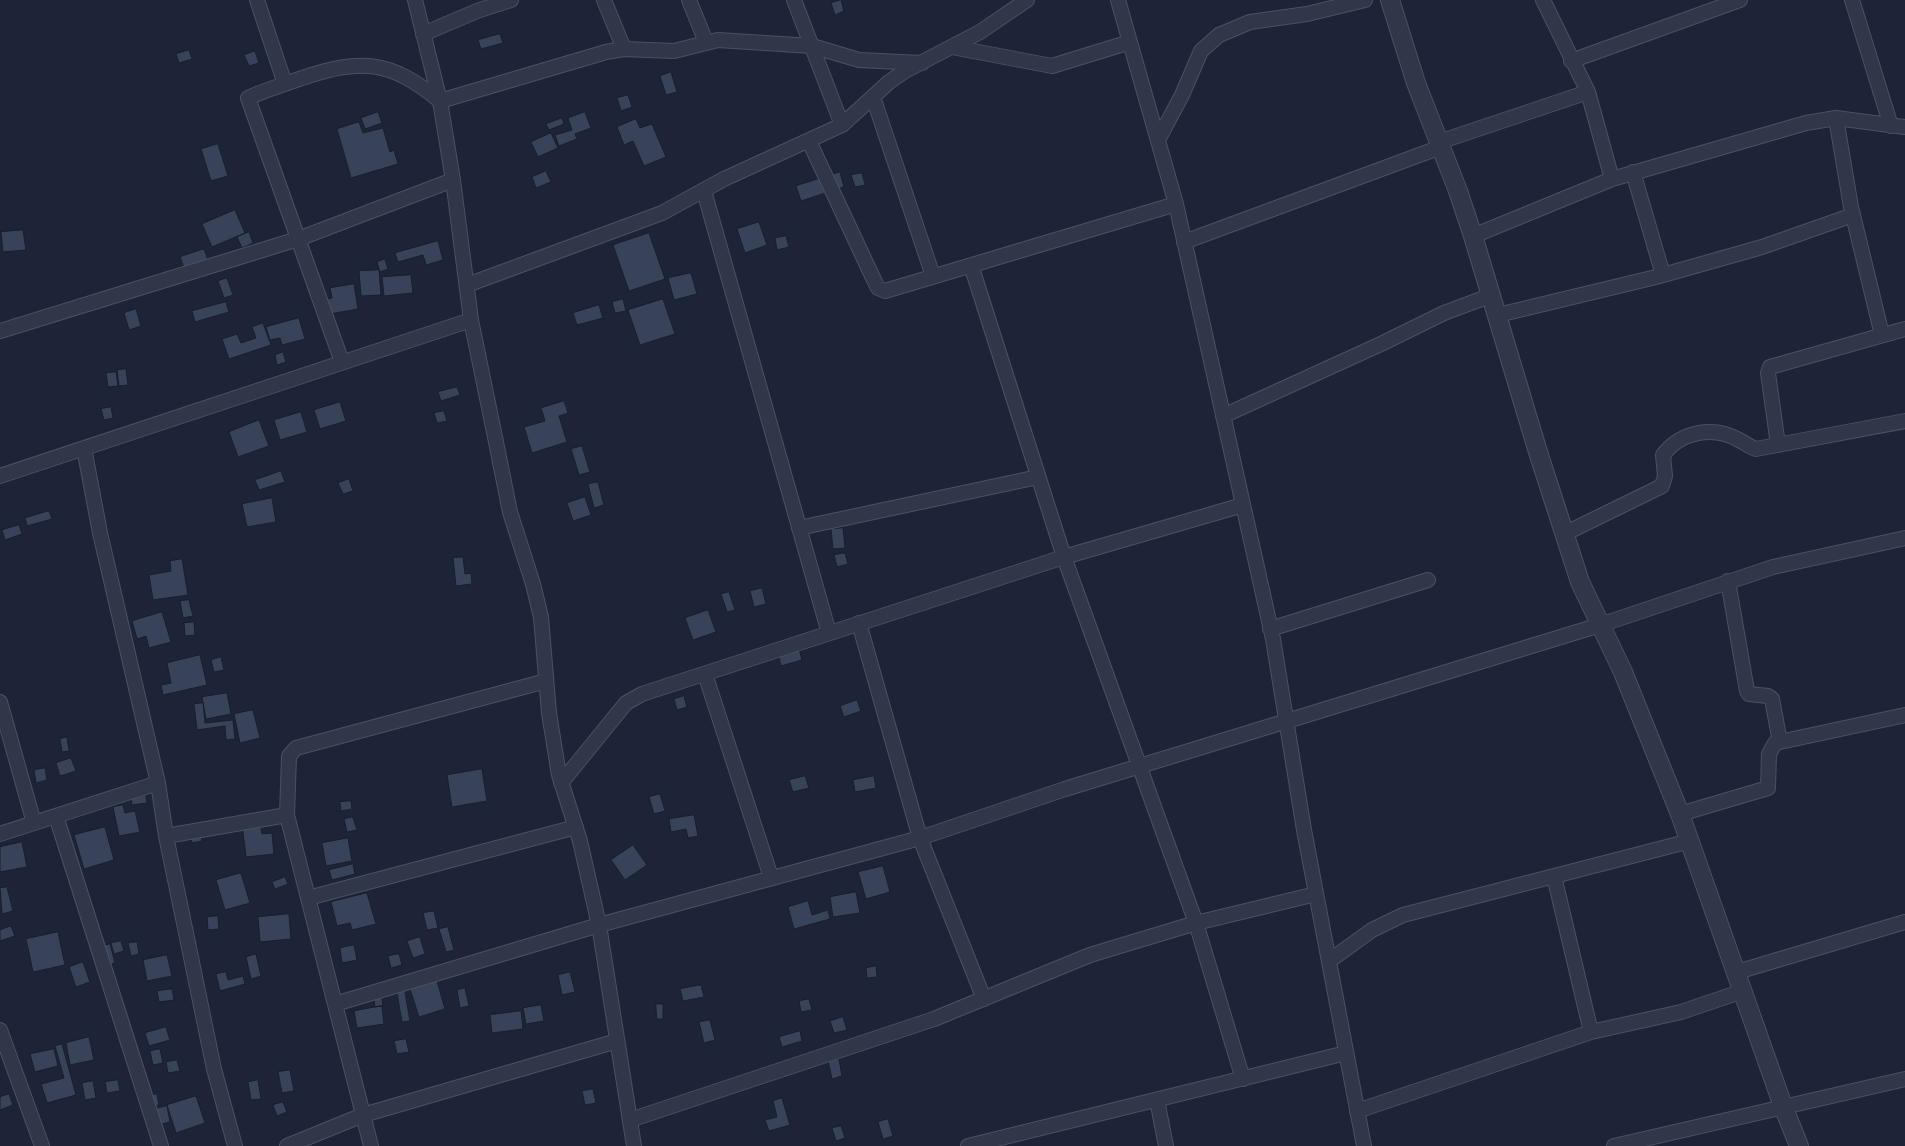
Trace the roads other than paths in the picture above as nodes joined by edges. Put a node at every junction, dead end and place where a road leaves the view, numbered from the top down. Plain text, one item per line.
1 (257, 0) edge
2 (415, 0) edge
3 (511, 0) edge
4 (604, 0) edge
5 (689, 0) edge
6 (795, 0) edge
7 (1028, 0) edge
8 (1118, 0) edge
9 (1365, 0) edge
10 (1390, 0) edge
11 (1543, 0) edge
12 (1740, 0) edge
13 (1852, 0) edge
14 (423, 34) junction
15 (706, 42) junction
16 (1130, 42) junction
17 (812, 46) junction
18 (952, 47) junction
19 (624, 49) junction
20 (1571, 61) junction
21 (922, 63) junction
22 (285, 84) junction
23 (1588, 92) junction
24 (873, 97) junction
25 (440, 100) junction
26 (1836, 118) junction
27 (842, 125) junction
28 (1898, 126) edge
29 (1158, 140) junction
30 (809, 141) junction
31 (1440, 144) junction
32 (1633, 172) junction
33 (1612, 179) junction
34 (453, 180) junction
35 (704, 191) junction
36 (1176, 204) junction
37 (1854, 215) junction
38 (1473, 236) junction
39 (298, 239) junction
40 (1184, 242) junction
41 (971, 265) junction
42 (1663, 275) junction
43 (933, 276) junction
44 (466, 285) junction
45 (1492, 295) junction
46 (1498, 315) junction
47 (471, 320) junction
48 (1905, 329) edge
49 (0, 330) edge
50 (1882, 335) junction
51 (342, 362) junction
52 (1223, 416) junction
53 (1905, 421) edge
54 (1778, 445) junction
55 (84, 448) junction
56 (0, 476) edge
57 (1038, 477) junction
58 (1243, 504) junction
59 (799, 528) junction
60 (1564, 534) junction
61 (1905, 538) edge
62 (1064, 557) junction
63 (1428, 580) dead end
64 (1728, 582) junction
65 (859, 623) junction
66 (1600, 625) junction
67 (1270, 629) junction
68 (829, 633) junction
69 (705, 674) junction
70 (546, 681) junction
71 (0, 702) edge
72 (1905, 715) edge
73 (1286, 723) junction
74 (1780, 742) junction
75 (1141, 766) junction
76 (561, 782) junction
77 (158, 784) junction
78 (1680, 814) junction
79 (287, 815) junction
80 (56, 816) junction
81 (34, 823) junction
82 (576, 827) junction
83 (0, 834) edge
84 (166, 836) junction
85 (920, 838) junction
86 (1690, 841) junction
87 (1554, 876) junction
88 (771, 877) junction
89 (1316, 894) junction
90 (308, 898) junction
91 (1905, 922) edge
92 (1196, 923) junction
93 (599, 925) junction
94 (1329, 961) junction
95 (1737, 972) junction
96 (1744, 991) junction
97 (984, 999) junction
98 (335, 1004) junction
99 (0, 1030) edge
100 (1591, 1032) junction
101 (617, 1041) junction
102 (1346, 1053) junction
103 (1243, 1078) junction
104 (1905, 1079) edge
105 (1157, 1100) junction
106 (1783, 1106) junction
107 (1357, 1111) junction
108 (363, 1115) junction
109 (630, 1120) junction
110 (42, 1146) edge
111 (161, 1146) edge
112 (235, 1146) edge
113 (287, 1146) edge
114 (371, 1146) edge
115 (634, 1146) edge
116 (968, 1146) edge
117 (1166, 1146) edge
118 (1364, 1146) edge
119 (1614, 1146) edge
120 (1799, 1146) edge

1 - 22 street
2 - 14 street
3 - 14 street
4 - 19 street
5 - 15 street
6 - 17 street
7 - 18 street
8 - 16 street
9 - 29 street
10 - 31 street
11 - 20 street
12 - 20 street
13 - 28 street
14 - 25 street
15 - 17 street
15 - 19 street
16 - 18 street
16 - 29 street
17 - 21 street
17 - 27 street
18 - 21 street
19 - 25 street
20 - 23 street
21 - 24 street
22 - 25 street
22 - 39 street
23 - 31 street
23 - 33 street
24 - 27 street
24 - 43 street
25 - 34 street
26 - 28 street
26 - 32 street
26 - 37 street
27 - 30 street
29 - 36 street
30 - 35 street
30 - 43 street
31 - 38 street
31 - 40 street
32 - 33 street
32 - 42 street
33 - 38 street
34 - 39 street
34 - 44 street
35 - 44 street
35 - 59 street
36 - 40 street
36 - 41 street
37 - 42 street
37 - 50 street
38 - 45 street
39 - 49 street
39 - 51 street
40 - 52 street
41 - 43 street
41 - 57 street
42 - 46 street
44 - 47 street
45 - 46 street
45 - 52 street
46 - 60 street
47 - 51 street
47 - 70 street
48 - 50 street
50 - 54 street
51 - 55 street
52 - 58 street
53 - 54 street
54 - 60 street
55 - 56 street
55 - 77 street
57 - 59 street
57 - 62 street
58 - 62 street
58 - 67 street
59 - 68 street
60 - 66 street
61 - 64 street
62 - 65 street
62 - 75 street
63 - 67 street
64 - 66 street
64 - 74 street
65 - 68 street
65 - 85 street
66 - 73 street
66 - 78 street
67 - 73 street
68 - 69 street
69 - 76 street
69 - 88 street
70 - 76 street
70 - 79 street
71 - 81 street
72 - 74 street
73 - 75 street
73 - 89 street
74 - 78 street
75 - 85 street
75 - 92 street
76 - 82 street
77 - 80 street
77 - 84 street
78 - 86 street
79 - 84 street
79 - 90 street
80 - 81 street
80 - 111 street
81 - 83 street
82 - 90 street
82 - 93 street
84 - 112 street
85 - 88 street
85 - 97 street
86 - 87 street
86 - 95 street
87 - 94 street
87 - 100 street
88 - 93 street
89 - 92 street
89 - 94 street
90 - 98 street
91 - 95 street
92 - 97 street
92 - 103 street
93 - 98 street
93 - 101 street
94 - 102 street
95 - 96 street
96 - 100 street
96 - 106 street
97 - 109 street
98 - 108 street
99 - 110 street
100 - 107 street
101 - 108 street
101 - 109 street
102 - 103 street
102 - 107 street
103 - 105 street
104 - 106 street
105 - 116 street
105 - 117 street
106 - 119 street
106 - 120 street
107 - 118 street
108 - 113 street
108 - 114 street
109 - 115 street

